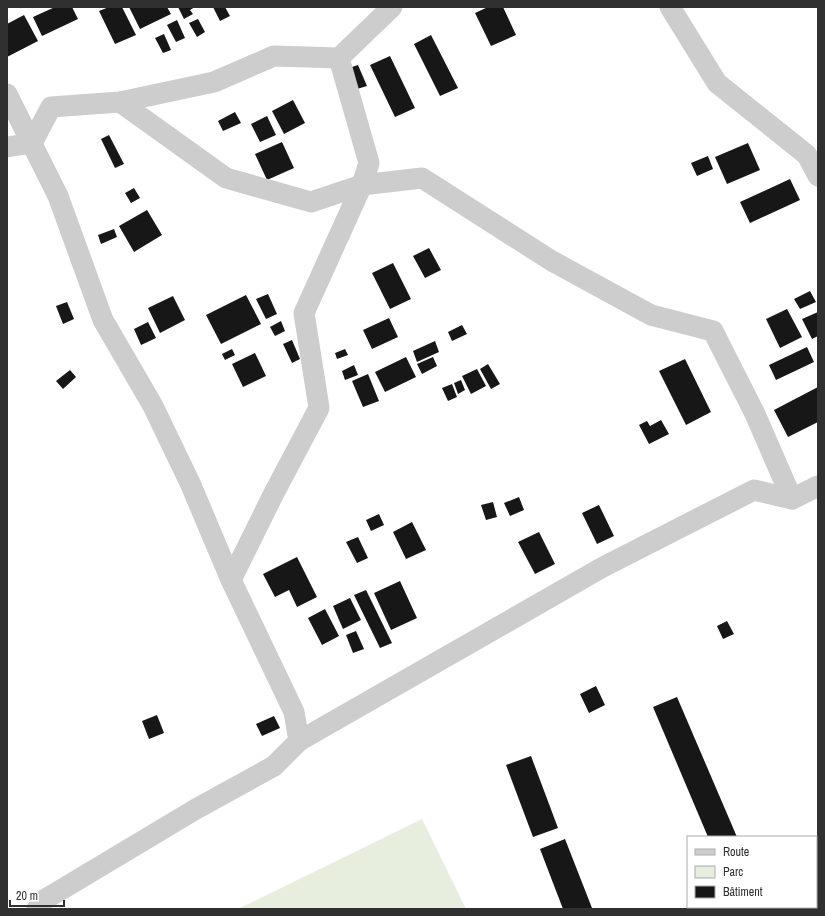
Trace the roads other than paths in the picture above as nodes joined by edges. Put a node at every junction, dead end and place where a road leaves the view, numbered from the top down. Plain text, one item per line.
1 (392, 7) edge
2 (670, 7) edge
3 (339, 58) junction
4 (7, 94) edge
5 (120, 102) junction
6 (32, 143) junction
7 (7, 147) edge
8 (818, 176) edge
9 (362, 185) junction
10 (818, 486) edge
11 (792, 499) junction
12 (232, 580) junction
13 (300, 741) junction
14 (37, 909) edge

1 - 3 street
2 - 8 street
3 - 5 street
3 - 9 street
4 - 6 street
5 - 6 street
5 - 9 street
6 - 7 street
6 - 12 street
9 - 11 street
9 - 12 street
10 - 11 street
11 - 13 street
12 - 13 street
13 - 14 street

